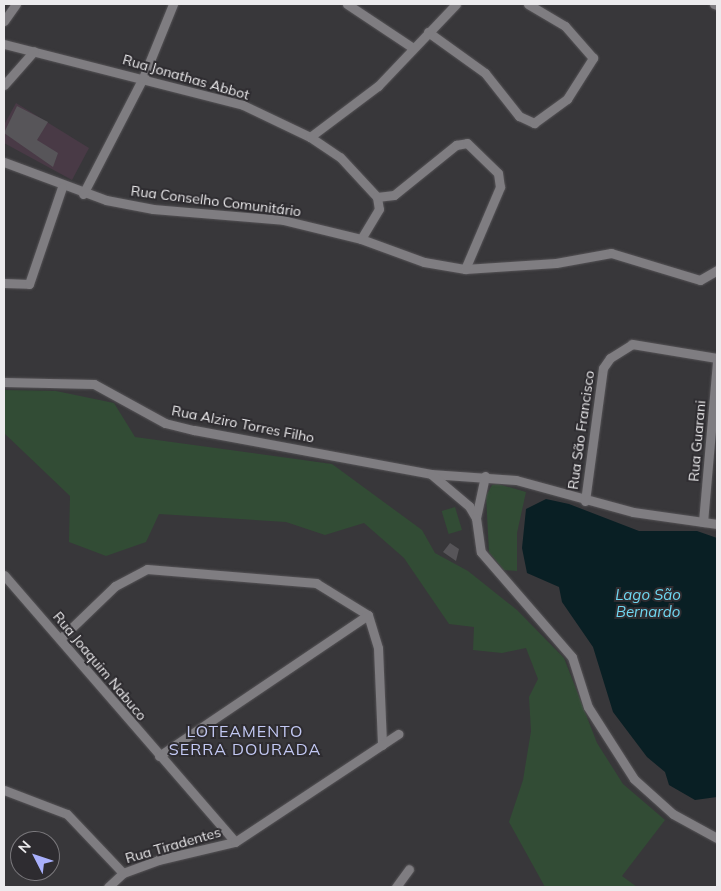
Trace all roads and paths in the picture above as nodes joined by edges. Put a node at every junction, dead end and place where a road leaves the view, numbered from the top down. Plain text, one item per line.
1 (16, 4) edge
2 (172, 4) edge
3 (347, 4) edge
4 (456, 4) edge
5 (528, 4) edge
6 (4, 21) edge
7 (428, 32) junction
8 (4, 44) edge
9 (413, 48) junction
10 (34, 51) junction
11 (143, 78) junction
12 (4, 85) edge
13 (310, 137) junction
14 (4, 162) edge
15 (62, 187) junction
16 (83, 194) junction
17 (377, 197) junction
18 (362, 239) junction
19 (465, 269) junction
20 (717, 270) edge
21 (4, 283) edge
22 (717, 360) edge
23 (4, 382) edge
24 (431, 474) junction
25 (485, 476) junction
26 (585, 501) junction
27 (476, 518) junction
28 (703, 522) junction
29 (717, 524) edge
30 (4, 574) edge
31 (368, 615) junction
32 (60, 639) junction
33 (398, 734) dead end
34 (382, 745) junction
35 (159, 756) junction
36 (4, 790) edge
37 (717, 838) edge
38 (235, 842) junction
39 (409, 869) dead end
40 (123, 873) junction
41 (108, 887) edge
42 (396, 887) edge

1 - 6 street
2 - 11 street
3 - 9 street
4 - 7 street
5 - 7 street
7 - 9 street
8 - 10 street, Rua Jonathas Abbot
9 - 13 street
10 - 11 street, Rua Jonathas Abbot
10 - 12 street
11 - 13 street, Rua Jonathas Abbot
11 - 16 street
13 - 17 street, Rua Jonathas Abbot
14 - 15 street, Rua Conselho Comunitário
15 - 16 street, Rua Conselho Comunitário
15 - 21 street
16 - 18 street, Rua Conselho Comunitário
17 - 18 street
17 - 19 street
18 - 19 street, Rua Conselho Comunitário
19 - 20 street, Rua Conselho Comunitário
22 - 26 street, Rua São Francisco
22 - 28 street, Rua Guarani
23 - 24 street, Rua Alziro Torres Filho
24 - 25 street, Rua Alziro Torres Filho
24 - 27 street
25 - 26 street, Rua Alziro Torres Filho
25 - 27 street
26 - 28 street, Rua Alziro Torres Filho
27 - 37 street
28 - 29 street, Rua Alziro Torres Filho
30 - 32 street, Rua Joaquim Nabuco
31 - 32 street
31 - 34 street
31 - 35 street
32 - 35 street, Rua Joaquim Nabuco
33 - 34 street, Rua Tiradentes
34 - 38 street, Rua Tiradentes
35 - 38 street, Rua Joaquim Nabuco
36 - 40 street
38 - 40 street, Rua Tiradentes
39 - 42 street
40 - 41 street, Rua Tiradentes

